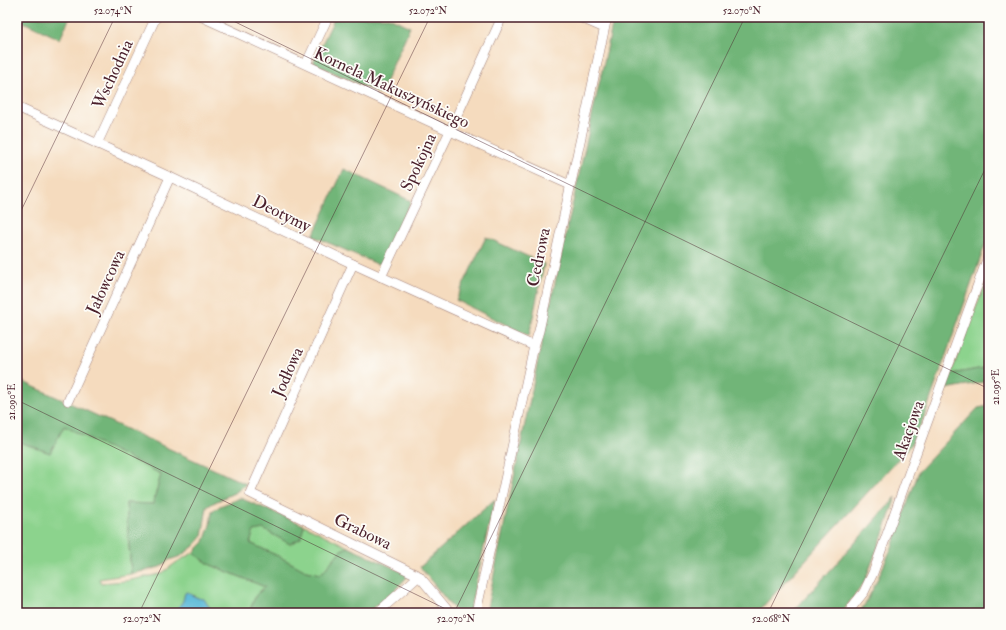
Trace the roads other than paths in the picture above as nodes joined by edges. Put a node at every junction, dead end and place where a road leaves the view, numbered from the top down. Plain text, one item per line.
1 (156, 17) edge
2 (202, 17) edge
3 (328, 17) edge
4 (502, 17) edge
5 (579, 17) edge
6 (607, 17) edge
7 (604, 28) junction
8 (306, 64) junction
9 (17, 107) edge
10 (450, 132) junction
11 (97, 144) junction
12 (170, 177) junction
13 (570, 185) junction
14 (989, 254) edge
15 (353, 264) junction
16 (381, 277) junction
17 (534, 346) junction
18 (68, 401) dead end
19 (250, 494) joint
20 (419, 576) junction
21 (377, 613) edge
22 (450, 613) edge
23 (476, 613) edge
24 (849, 613) edge

1 - 11 street, Wschodnia
2 - 8 street, Kornela Makuszyńskiego
3 - 8 street
4 - 10 street, Spokojna
5 - 7 street
6 - 7 street, Cedrowa
7 - 13 street, Cedrowa
8 - 10 street, Kornela Makuszyńskiego
9 - 11 street, Deotymy
10 - 13 street, Kornela Makuszyńskiego
10 - 16 street, Spokojna
11 - 12 street, Deotymy
12 - 15 street, Deotymy
12 - 18 street, Jałowcowa
13 - 17 street, Cedrowa
14 - 24 street, Akacjowa
15 - 16 street, Deotymy
15 - 19 street, Jodłowa
16 - 17 street, Deotymy
17 - 23 street, Cedrowa
19 - 20 street, Grabowa
20 - 21 street
20 - 22 street, Grabowa

